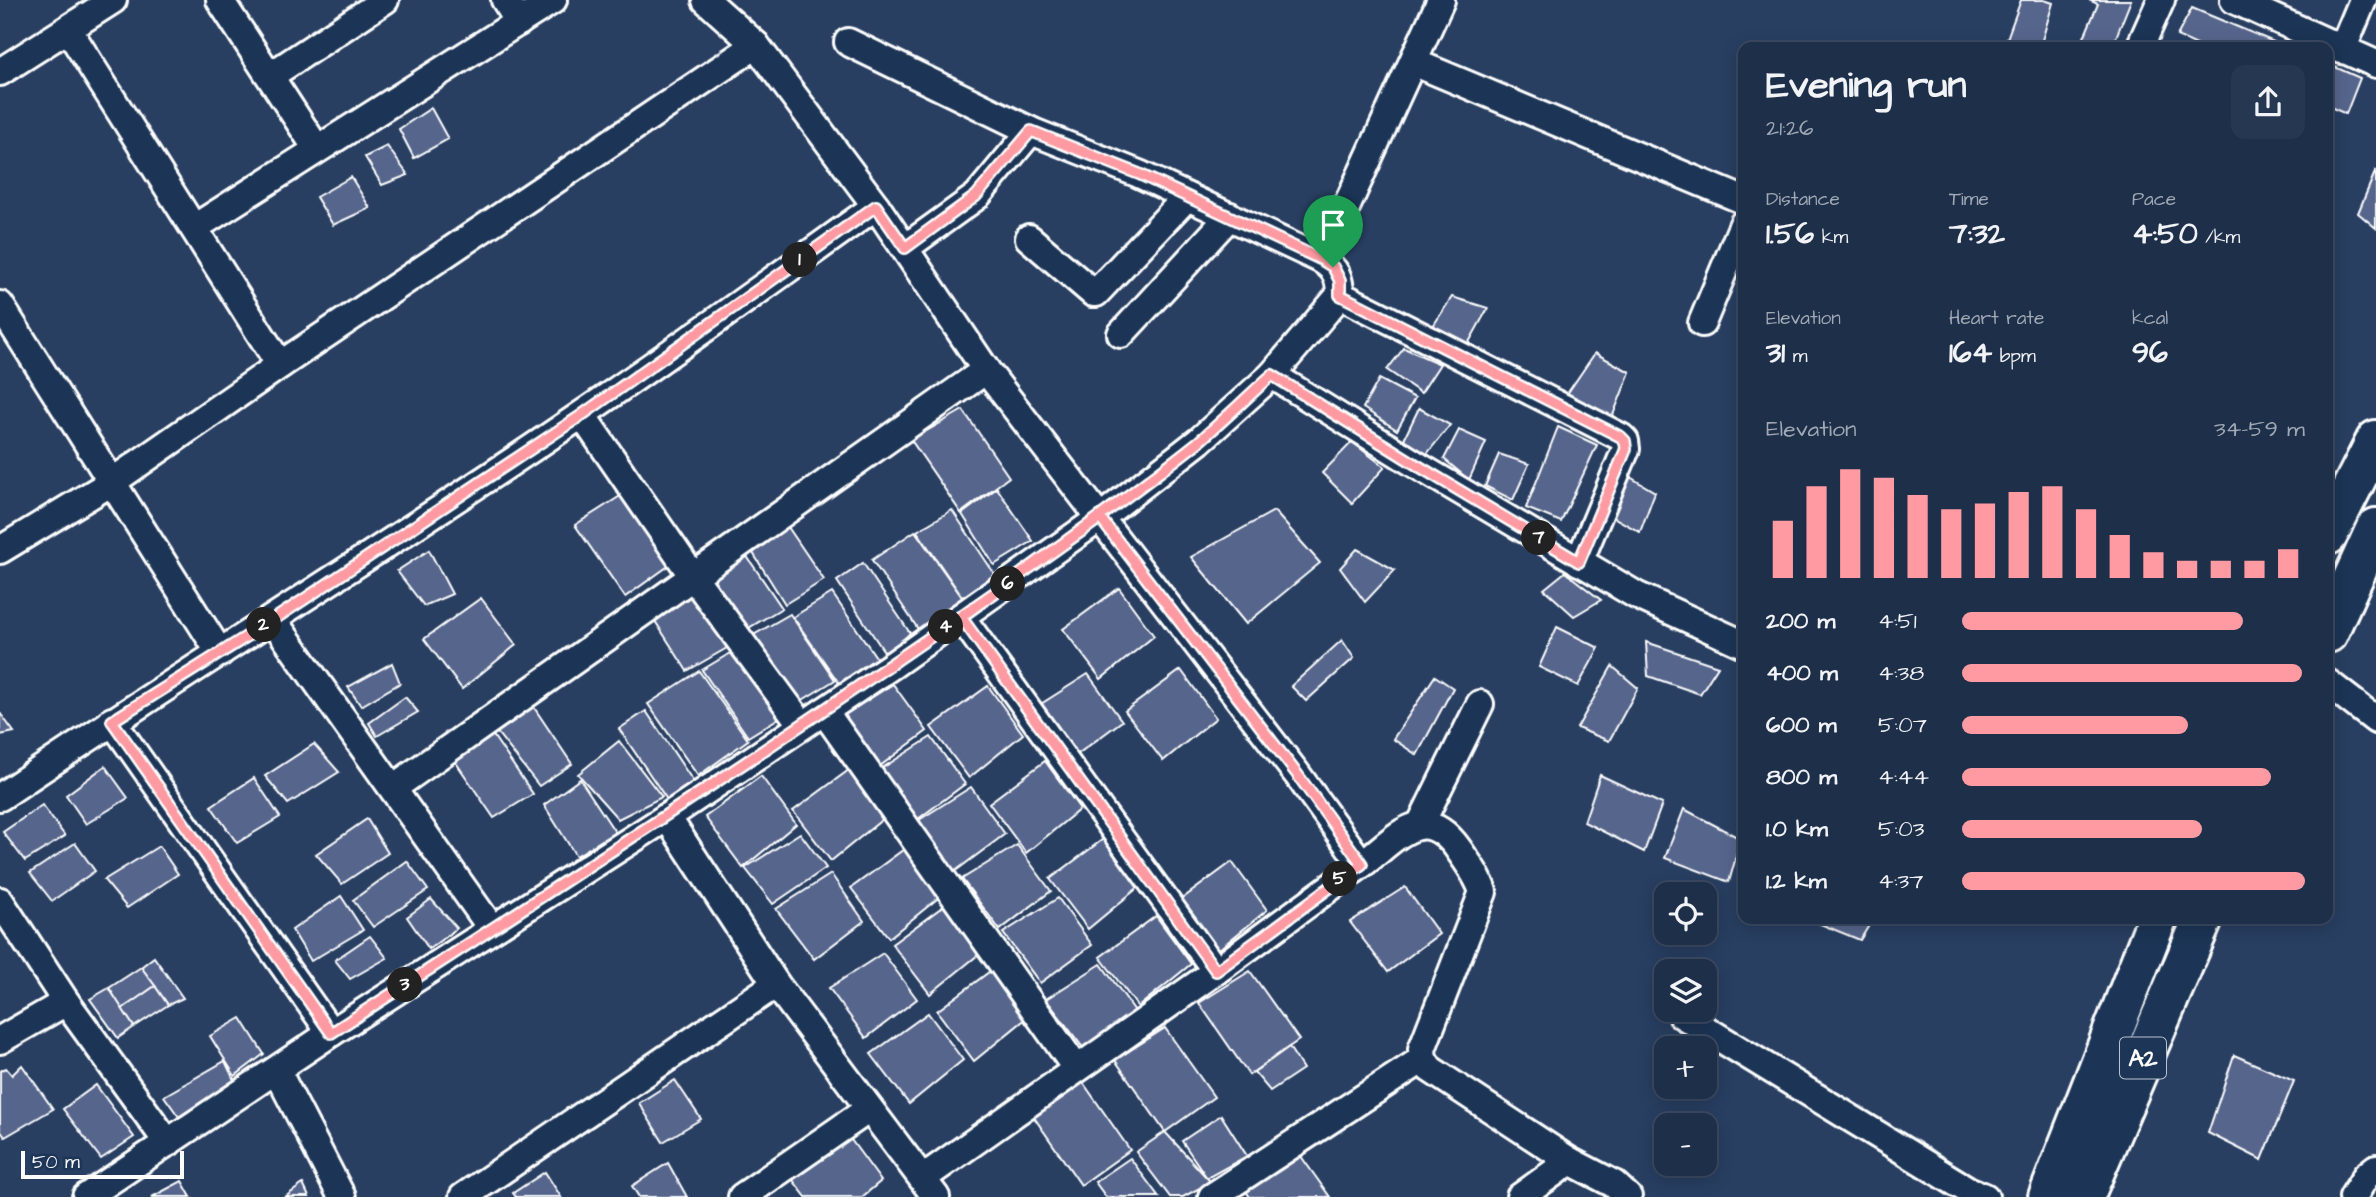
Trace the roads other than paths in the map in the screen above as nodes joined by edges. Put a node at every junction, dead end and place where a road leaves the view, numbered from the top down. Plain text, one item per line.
1 (113, 0) edge
2 (220, 0) edge
3 (384, 0) edge
4 (554, 0) edge
5 (706, 0) edge
6 (1441, 0) edge
7 (2161, 0) edge
8 (2234, 0) edge
9 (2362, 0) edge
10 (512, 11) edge
11 (68, 29) junction
12 (848, 42) dead end
13 (2142, 42) edge
14 (2325, 42) edge
15 (755, 45) junction
16 (2333, 46) edge
17 (2342, 50) junction
18 (1413, 62) junction
19 (2376, 64) edge
20 (0, 72) edge
21 (270, 76) junction
22 (1031, 131) junction
23 (317, 149) junction
24 (1186, 197) junction
25 (1738, 198) edge
26 (876, 206) junction
27 (1230, 216) junction
28 (194, 228) junction
29 (1738, 236) edge
30 (1029, 238) dead end
31 (905, 248) junction
32 (1322, 260) junction
33 (1340, 295) junction
34 (0, 305) edge
35 (1702, 323) dead end
36 (1121, 334) dead end
37 (280, 365) junction
38 (986, 370) junction
39 (1272, 375) junction
40 (582, 415) junction
41 (2376, 440) edge
42 (112, 482) junction
43 (1100, 518) junction
44 (2333, 525) edge
45 (2374, 537) edge
46 (0, 550) edge
47 (1579, 562) junction
48 (692, 575) junction
49 (961, 617) junction
50 (273, 620) junction
51 (2333, 623) edge
52 (1738, 642) edge
53 (220, 653) junction
54 (2333, 687) edge
55 (1480, 704) dead end
56 (813, 718) junction
57 (2376, 720) edge
58 (112, 721) junction
59 (393, 788) junction
60 (0, 797) edge
61 (667, 817) junction
62 (1420, 825) junction
63 (1362, 864) junction
64 (0, 901) edge
65 (2155, 924) edge
66 (2201, 924) edge
67 (492, 929) junction
68 (1216, 971) junction
69 (776, 984) junction
70 (66, 1002) junction
71 (1693, 1022) edge
72 (331, 1033) junction
73 (0, 1041) edge
74 (1423, 1059) junction
75 (1076, 1068) junction
76 (277, 1071) junction
77 (870, 1109) junction
78 (168, 1143) junction
79 (1570, 1161) junction
80 (2376, 1168) edge
81 (929, 1188) edge
82 (86, 1197) edge
83 (342, 1197) edge
84 (463, 1197) edge
85 (742, 1197) edge
86 (1212, 1197) edge
87 (1520, 1197) edge
88 (1628, 1197) edge
89 (1985, 1197) edge
90 (2048, 1197) edge
91 (2084, 1197) edge
92 (2353, 1197) edge

1 - 11 street
2 - 21 street
3 - 21 street
4 - 10 street
5 - 15 street
6 - 18 street
7 - 13 street
8 - 14 street
9 - 17 street
10 - 23 street
11 - 20 street
11 - 28 street
12 - 22 street
15 - 26 street
15 - 37 street
16 - 17 street
17 - 19 street
18 - 25 street
18 - 32 street
21 - 23 street
22 - 24 street
22 - 31 street
23 - 28 street
24 - 27 street
24 - 30 street
26 - 31 street
26 - 40 street
27 - 32 street
27 - 36 street
28 - 37 street
29 - 35 street
31 - 38 street
32 - 33 street
33 - 39 street
33 - 47 street
34 - 42 street
37 - 42 street
38 - 43 street
38 - 48 street
39 - 43 street
39 - 47 street
40 - 48 street
40 - 50 street
41 - 44 highway
42 - 46 street
42 - 53 street
43 - 49 street
43 - 63 street
45 - 51 highway
47 - 52 street
48 - 56 street
48 - 59 street
49 - 56 street
49 - 68 street
50 - 53 street
50 - 59 street
53 - 58 street
54 - 57 street
55 - 62 street
56 - 61 street
56 - 75 street
58 - 60 street
58 - 72 street
59 - 67 street
61 - 67 street
61 - 69 street
62 - 63 street
62 - 74 street
63 - 68 street
64 - 70 street
65 - 90 highway, A2
66 - 91 highway, A2
67 - 72 street
68 - 75 street
69 - 77 street
69 - 84 street
70 - 73 street
70 - 78 street
71 - 89 street
72 - 76 street
74 - 79 street
74 - 86 street
75 - 81 street
76 - 78 street
76 - 83 street
77 - 81 street
77 - 85 street
78 - 82 street
79 - 87 street
79 - 88 street
80 - 92 street

